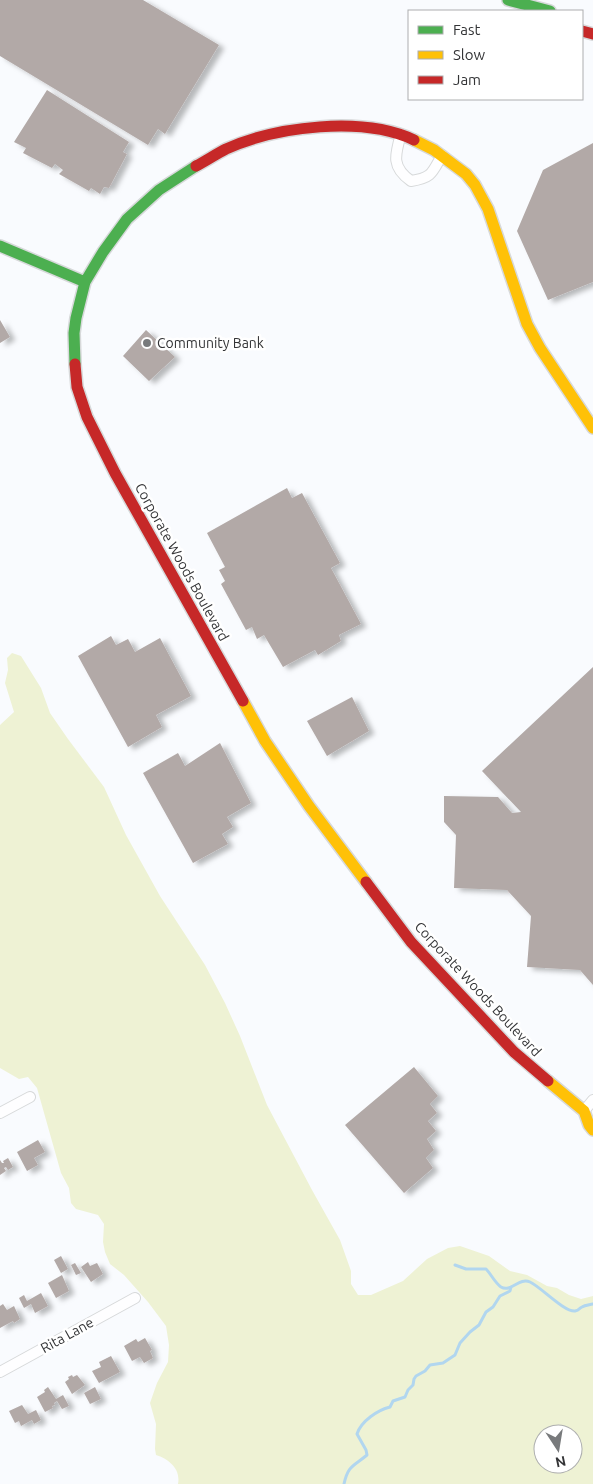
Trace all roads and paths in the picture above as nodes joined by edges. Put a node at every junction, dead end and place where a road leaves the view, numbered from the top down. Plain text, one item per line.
1 (504, 1) edge
2 (521, 10) edge
3 (545, 10) edge
4 (584, 24) edge
5 (593, 34) edge
6 (401, 134) junction
7 (442, 155) junction
8 (0, 246) edge
9 (85, 282) junction
10 (593, 428) edge
11 (30, 1097) dead end
12 (593, 1100) edge
13 (588, 1111) edge
14 (0, 1113) edge
15 (593, 1130) edge
16 (135, 1298) dead end
17 (0, 1372) edge

1 - 2 main road
1 - 3 main road
4 - 5 main road
6 - 7 main road, Corporate Woods Boulevard
6 - 7 street
6 - 9 main road, Corporate Woods Boulevard
7 - 10 main road, Corporate Woods Boulevard
8 - 9 main road
9 - 13 main road, Corporate Woods Boulevard
11 - 14 street
12 - 13 street
13 - 15 main road, Corporate Woods Boulevard
16 - 17 street, Rita Lane

